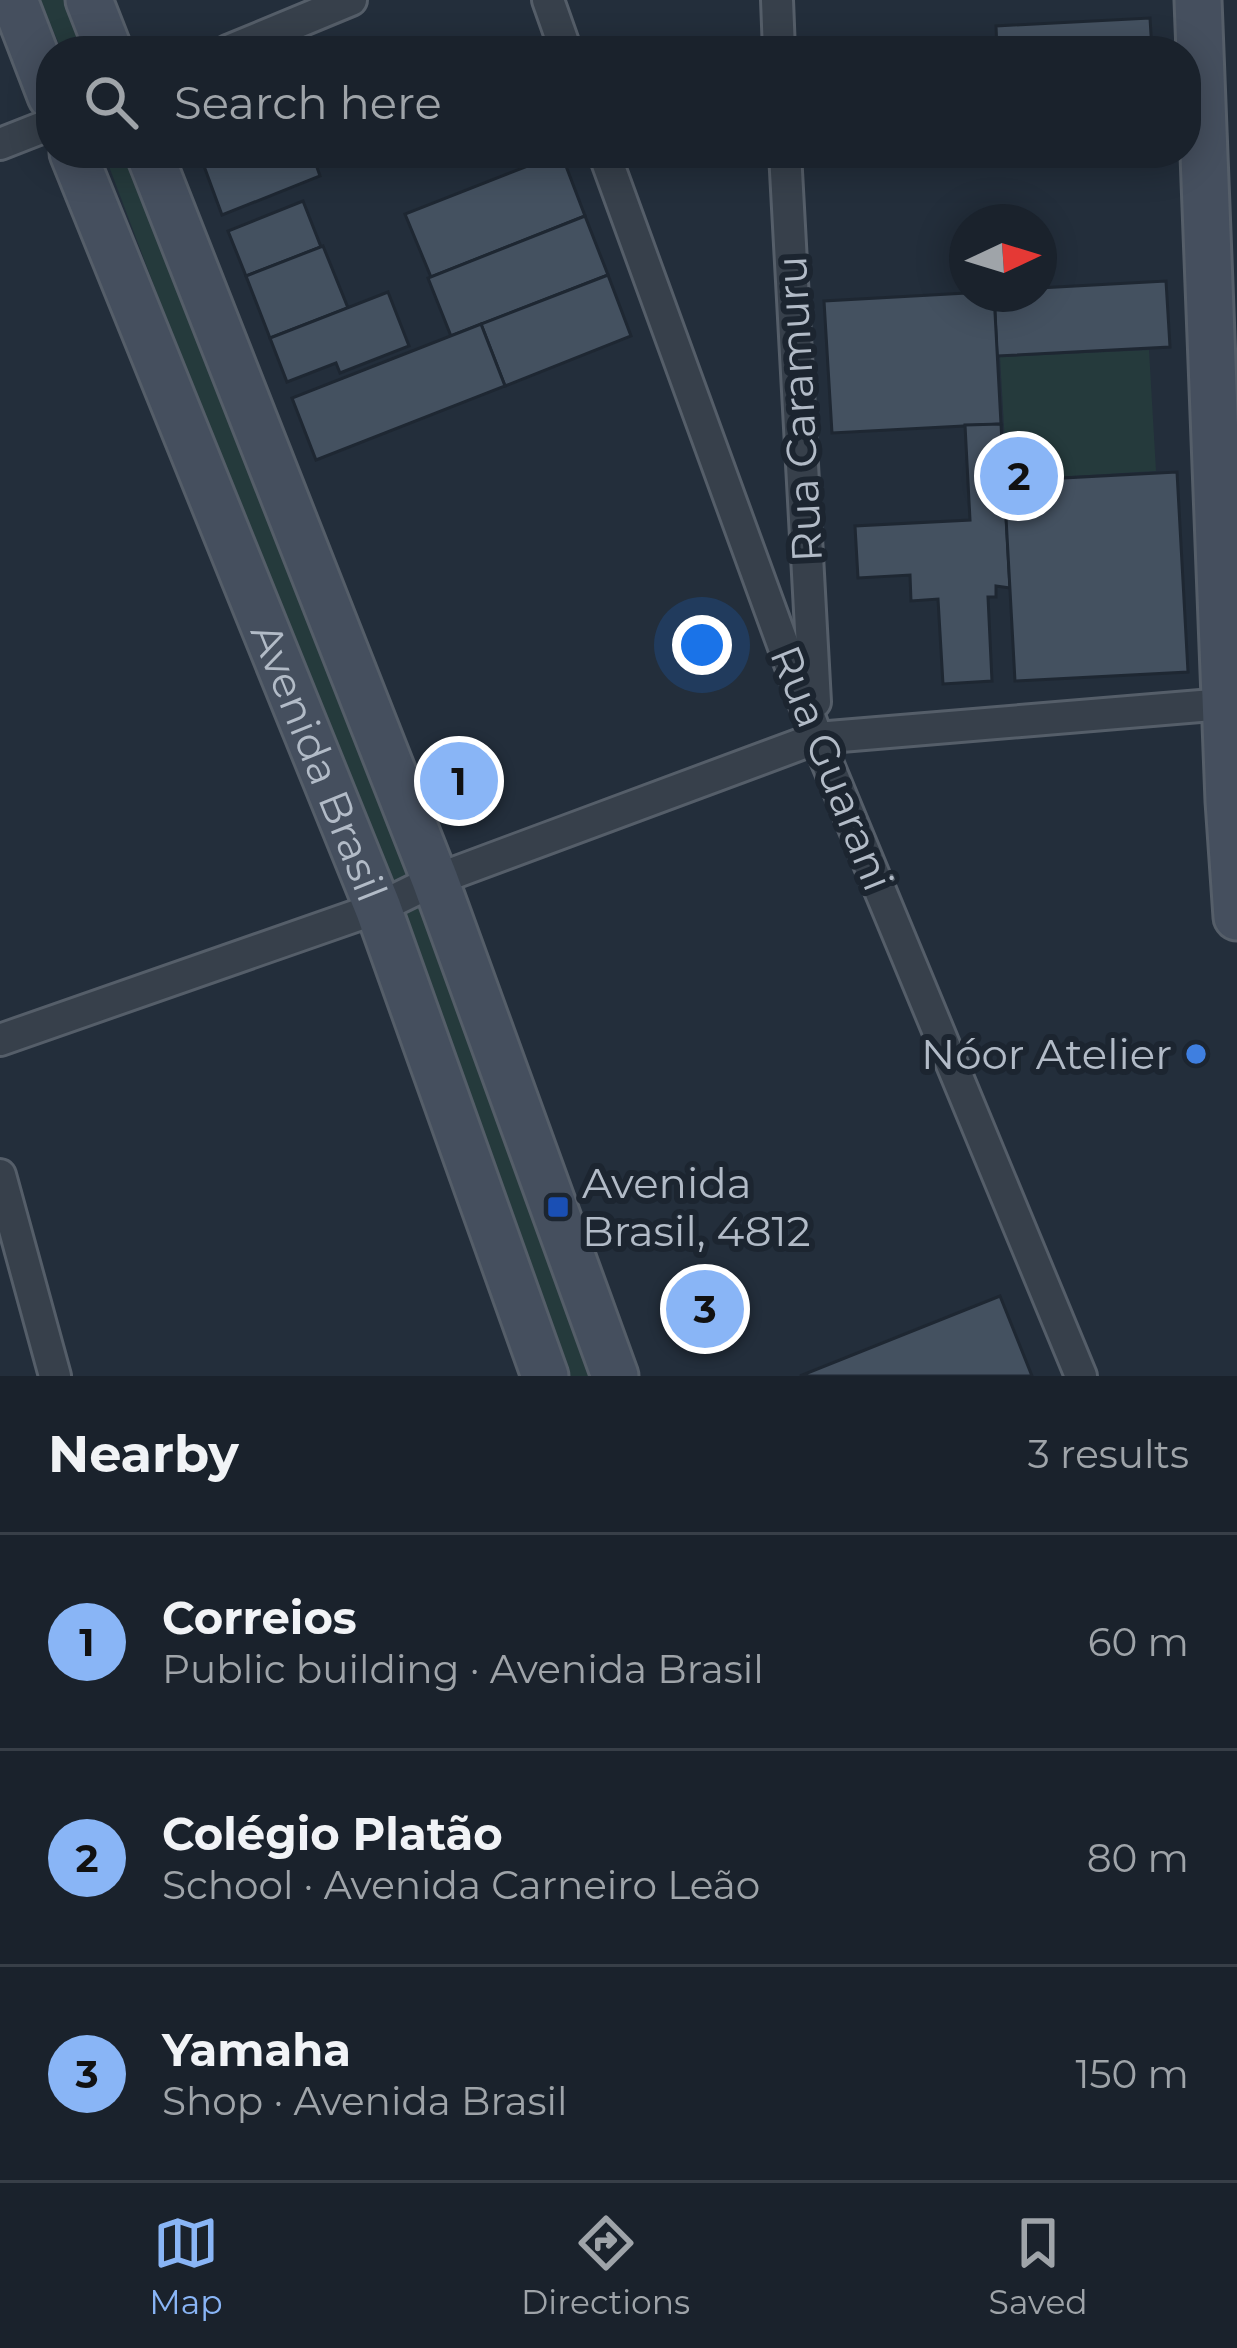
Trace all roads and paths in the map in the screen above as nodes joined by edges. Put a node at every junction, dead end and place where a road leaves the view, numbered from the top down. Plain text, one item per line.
1 (14, 0) edge
2 (89, 0) edge
3 (351, 0) edge
4 (548, 0) edge
5 (777, 0) edge
6 (1198, 0) edge
7 (103, 36) edge
8 (264, 36) edge
9 (561, 36) edge
10 (778, 36) edge
11 (1200, 36) edge
12 (36, 57) edge
13 (1201, 64) edge
14 (36, 130) edge
15 (0, 144) edge
16 (80, 168) edge
17 (155, 168) edge
18 (609, 168) edge
19 (786, 168) edge
20 (1231, 703) edge
21 (817, 738) junction
22 (435, 880) junction
23 (378, 908) junction
24 (1237, 917) edge
25 (0, 1040) edge
26 (0, 1175) edge
27 (55, 1376) edge
28 (545, 1376) edge
29 (615, 1376) edge
30 (1081, 1376) edge

1 - 12 main road
2 - 7 main road
3 - 8 street
4 - 9 street
5 - 10 street
6 - 11 main road
13 - 20 main road
14 - 15 street
16 - 23 main road, Avenida Brasil
17 - 22 main road, Avenida Brasil
18 - 21 street, Rua Guarani
19 - 21 street, Rua Caramuru
20 - 21 street
20 - 24 main road
21 - 22 street
21 - 30 street, Rua Guarani
22 - 23 street
22 - 29 main road, Avenida Brasil
23 - 25 street
23 - 28 main road, Avenida Brasil
26 - 27 street

